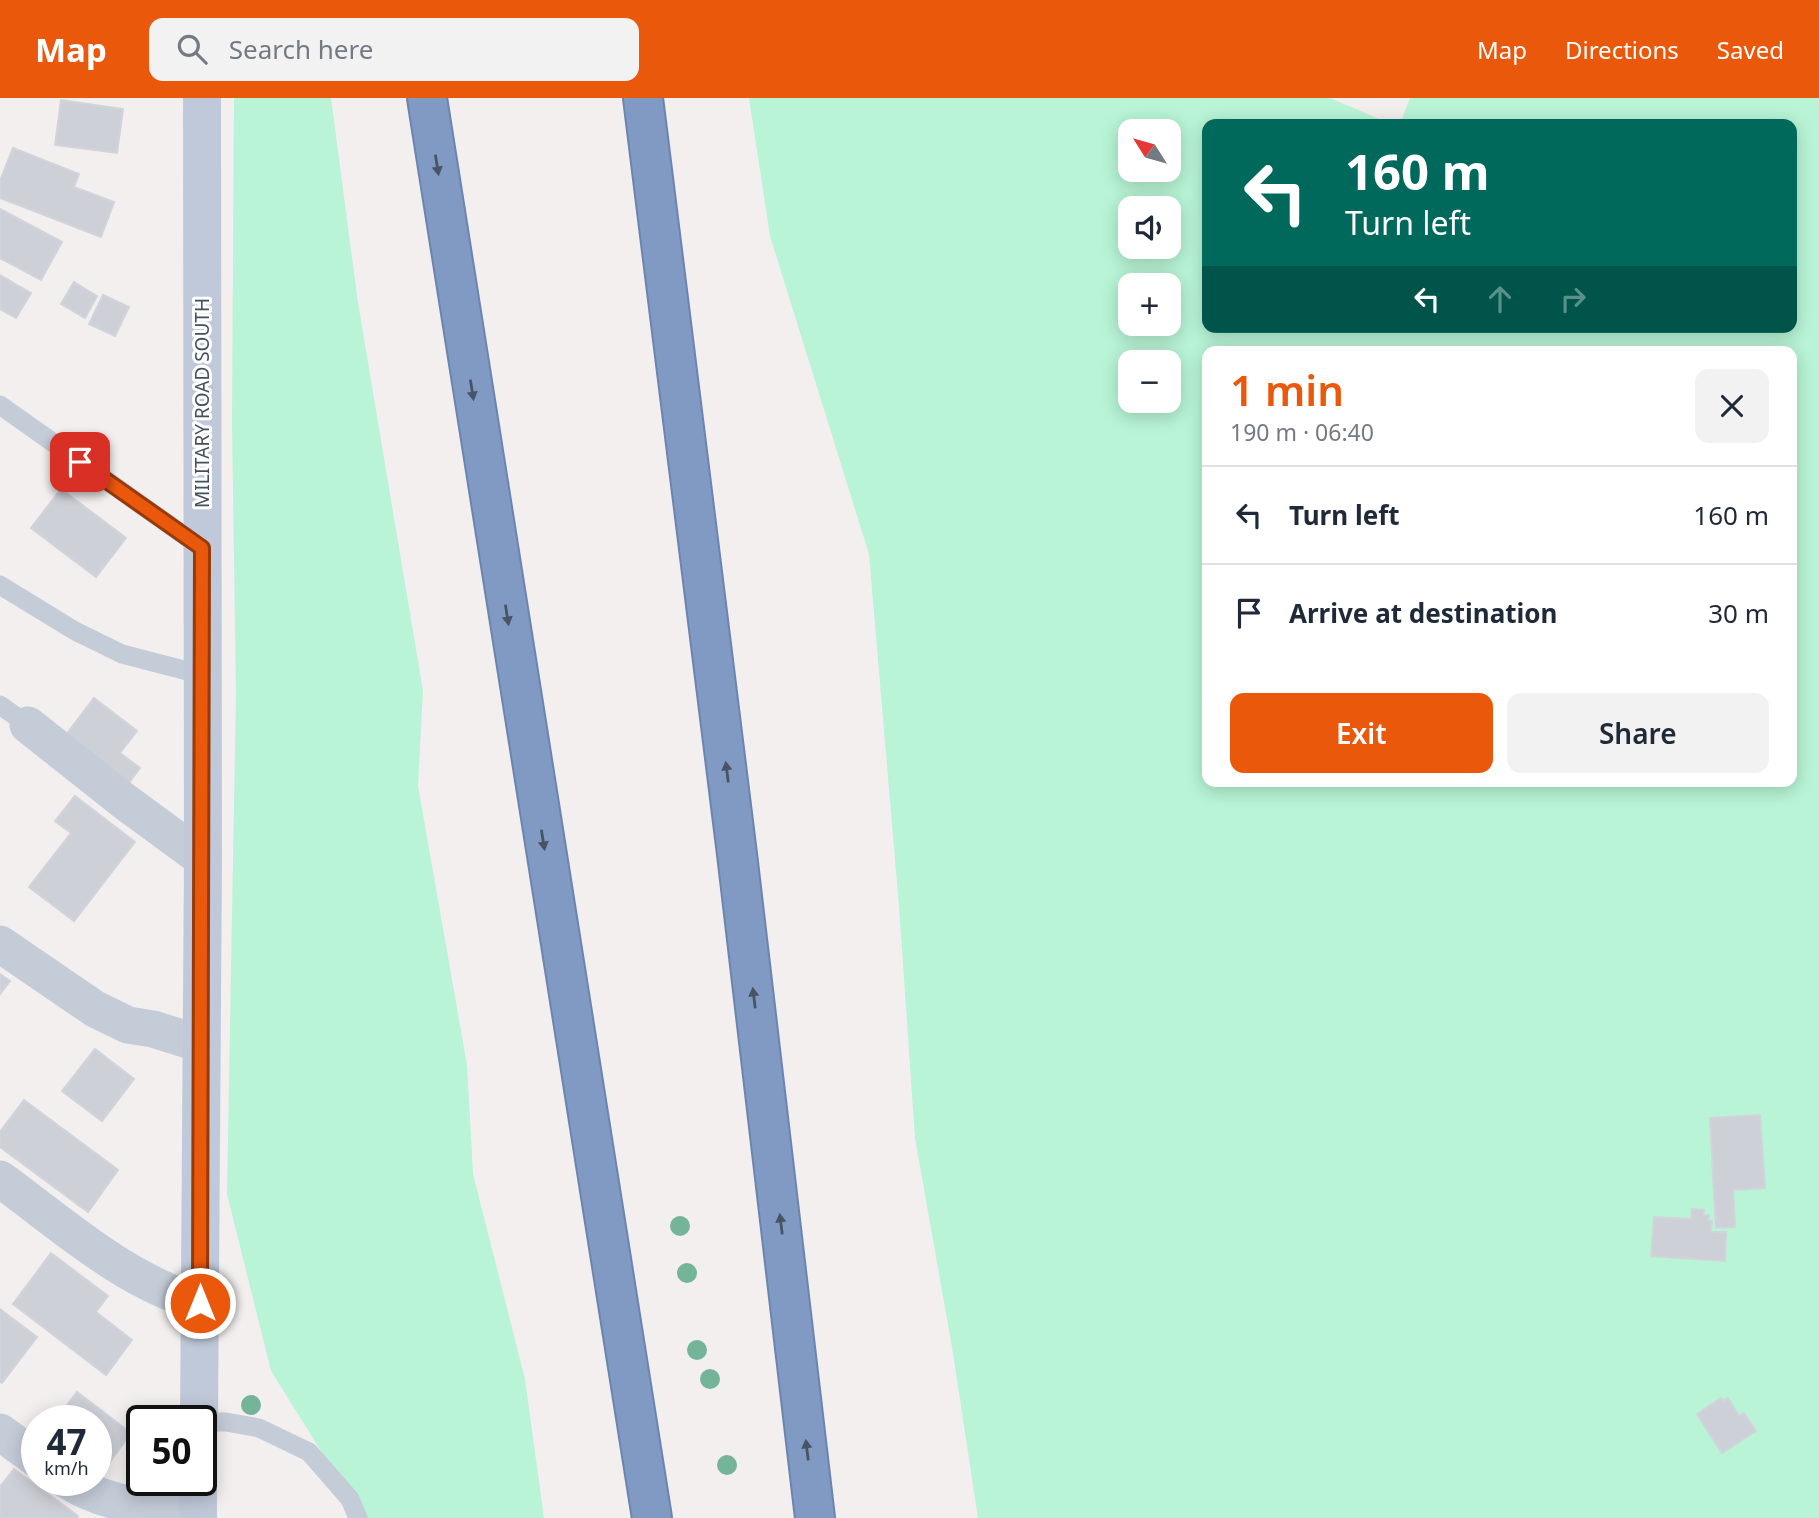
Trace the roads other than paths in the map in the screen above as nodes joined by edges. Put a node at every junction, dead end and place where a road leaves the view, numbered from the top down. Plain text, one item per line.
1 (202, 98) edge
2 (426, 98) edge
3 (643, 98) edge
4 (0, 405) edge
5 (202, 548) junction
6 (0, 585) edge
7 (203, 675) junction
8 (14, 715) edge
9 (203, 859) junction
10 (0, 944) edge
11 (201, 1044) junction
12 (0, 1179) edge
13 (200, 1303) junction
14 (200, 1405) edge
15 (217, 1422) edge
16 (0, 1432) edge
17 (21, 1447) edge
18 (96, 1496) edge
19 (198, 1504) edge
20 (358, 1518) edge
21 (652, 1518) edge
22 (815, 1518) edge

1 - 5 main road, MILITARY ROAD SOUTH
2 -> 21 highway
22 -> 3 highway
4 - 5 lane
5 - 7 main road, MILITARY ROAD SOUTH
6 - 7 lane
7 - 9 main road, MILITARY ROAD SOUTH
8 - 9 street
9 - 11 main road, MILITARY ROAD SOUTH
10 - 11 street
11 - 13 main road, MILITARY ROAD SOUTH
12 - 13 street
13 - 14 main road, MILITARY ROAD SOUTH
15 - 20 lane
16 - 17 street
18 - 19 street

